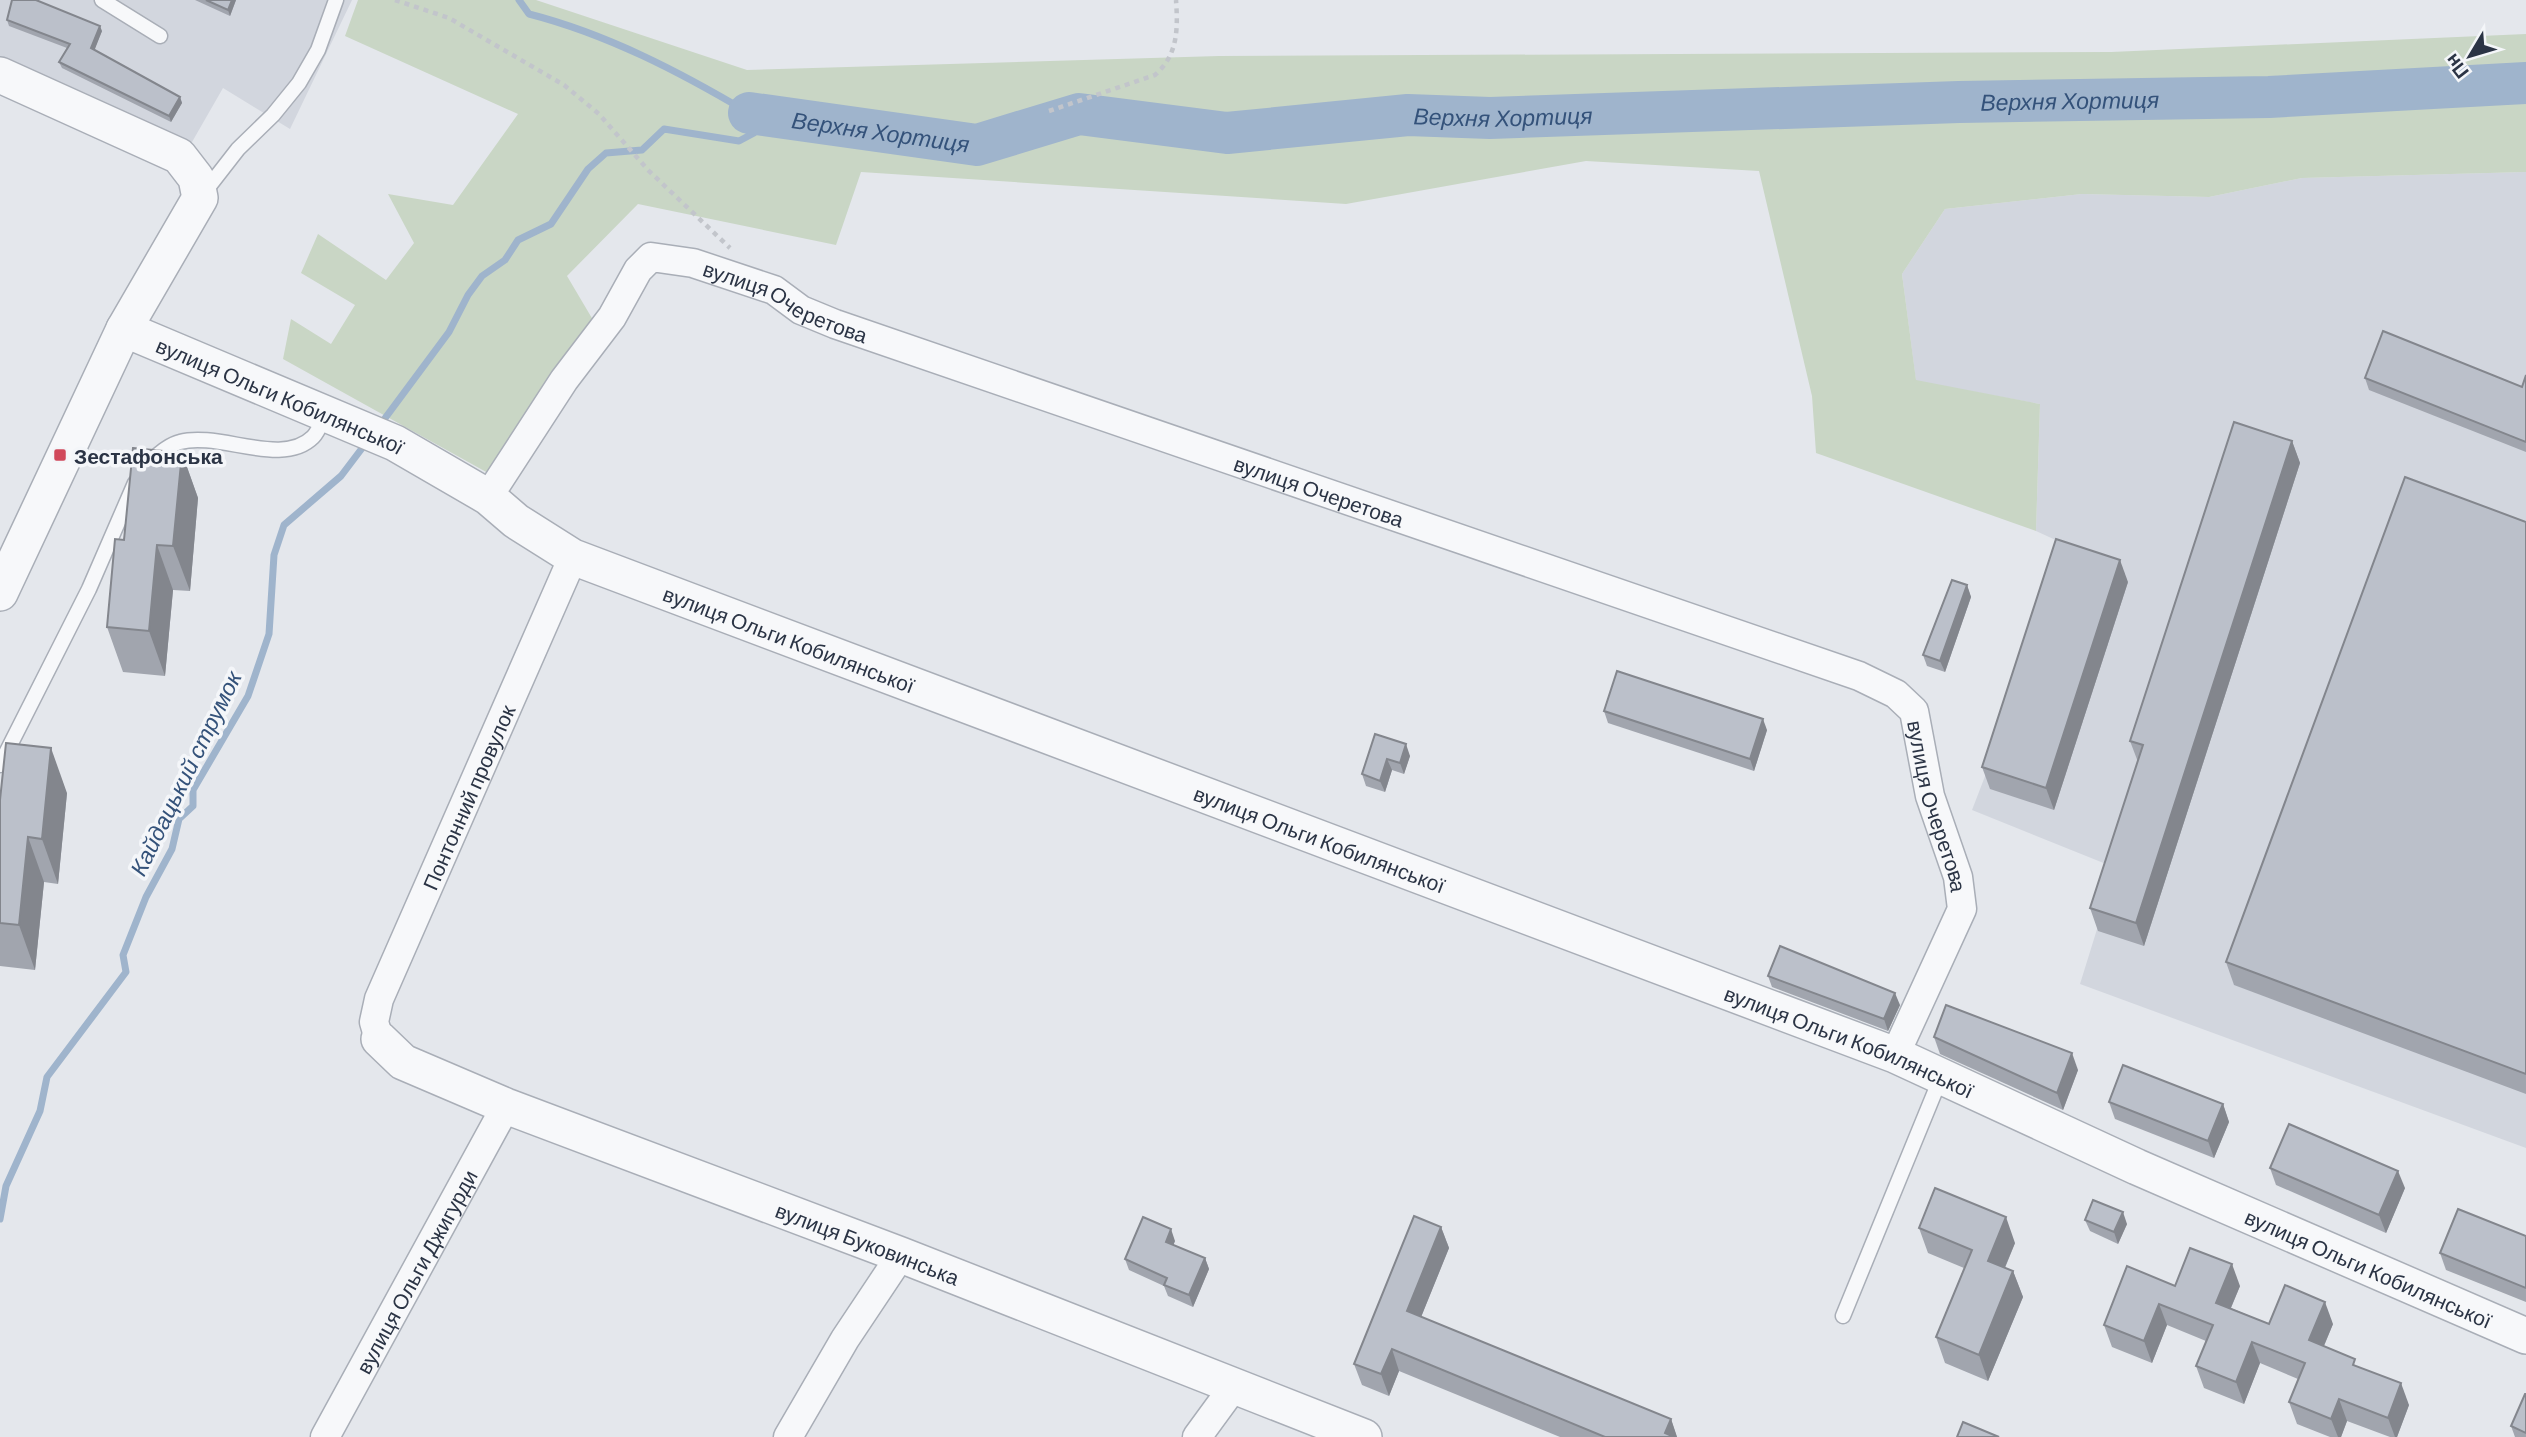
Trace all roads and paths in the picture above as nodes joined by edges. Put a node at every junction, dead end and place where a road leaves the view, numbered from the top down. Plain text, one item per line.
1 (102, 0) edge
2 (336, 0) edge
3 (395, 0) edge
4 (1177, 0) edge
5 (160, 36) dead end
6 (0, 75) edge
7 (1049, 111) dead end
8 (200, 198) junction
9 (735, 253) dead end
10 (124, 329) junction
11 (336, 417) junction
12 (488, 497) junction
13 (9, 550) edge
14 (573, 557) junction
15 (0, 593) edge
16 (0, 765) edge
17 (379, 1039) joint
18 (1895, 1055) junction
19 (1941, 1076) junction
20 (506, 1106) junction
21 (901, 1255) junction
22 (1843, 1316) dead end
23 (2526, 1336) edge
24 (1235, 1385) junction
25 (325, 1437) edge
26 (788, 1437) edge
27 (1197, 1437) edge
28 (1364, 1437) edge

1 - 5 lane
2 - 8 lane
3 - 9 path
4 - 7 path
6 - 8 street
8 - 10 street
10 - 11 street, вулиця Ольги Кобилянської
10 - 13 street
11 - 12 street, вулиця Ольги Кобилянської
11 - 16 lane
12 - 14 street, вулиця Ольги Кобилянської
12 - 18 street, вулиця Очеретова
13 - 15 street
14 - 17 street, Понтонний провулок
14 - 18 street, вулиця Ольги Кобилянської
17 - 20 street, вулиця Буковинська
18 - 19 street, вулиця Ольги Кобилянської
19 - 22 lane
19 - 23 street, вулиця Ольги Кобилянської
20 - 21 street, вулиця Буковинська
20 - 25 street, вулиця Ольги Джигурди
21 - 24 street, вулиця Буковинська
21 - 26 street
24 - 27 street
24 - 28 street, вулиця Буковинська

